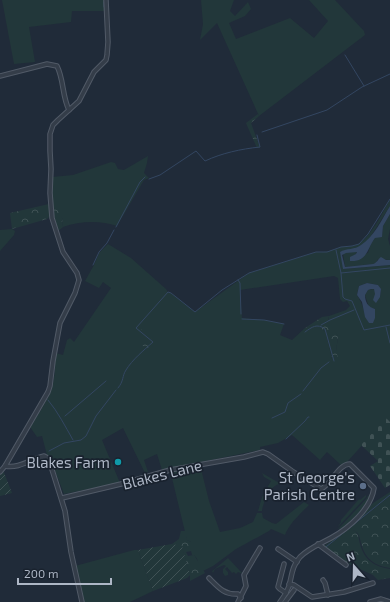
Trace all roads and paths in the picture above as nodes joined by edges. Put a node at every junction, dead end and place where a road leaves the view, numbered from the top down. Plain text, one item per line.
1 (106, 0) edge
2 (0, 76) edge
3 (69, 110) junction
4 (5, 466) junction
5 (0, 472) edge
6 (62, 498) junction
7 (318, 544) junction
8 (260, 548) dead end
9 (278, 549) dead end
10 (297, 562) junction
11 (284, 564) dead end
12 (346, 565) dead end
13 (209, 578) dead end
14 (326, 581) dead end
15 (373, 583) dead end
16 (289, 584) junction
17 (294, 590) dead end
18 (286, 593) junction
19 (328, 595) junction
20 (241, 598) junction
21 (82, 602) edge
22 (238, 602) edge
23 (280, 602) edge
24 (285, 602) edge
25 (370, 602) edge
26 (390, 602) edge

1 - 3 street
2 - 3 street
3 - 4 street
4 - 5 street
4 - 6 street
6 - 7 street, Blakes Lane
6 - 21 street
7 - 10 street
7 - 12 street
8 - 20 street
9 - 10 street
10 - 16 street
11 - 18 street
13 - 20 street
14 - 19 street
15 - 19 street
16 - 18 street
16 - 19 street
17 - 24 street
18 - 23 street
20 - 22 street
25 - 26 street

